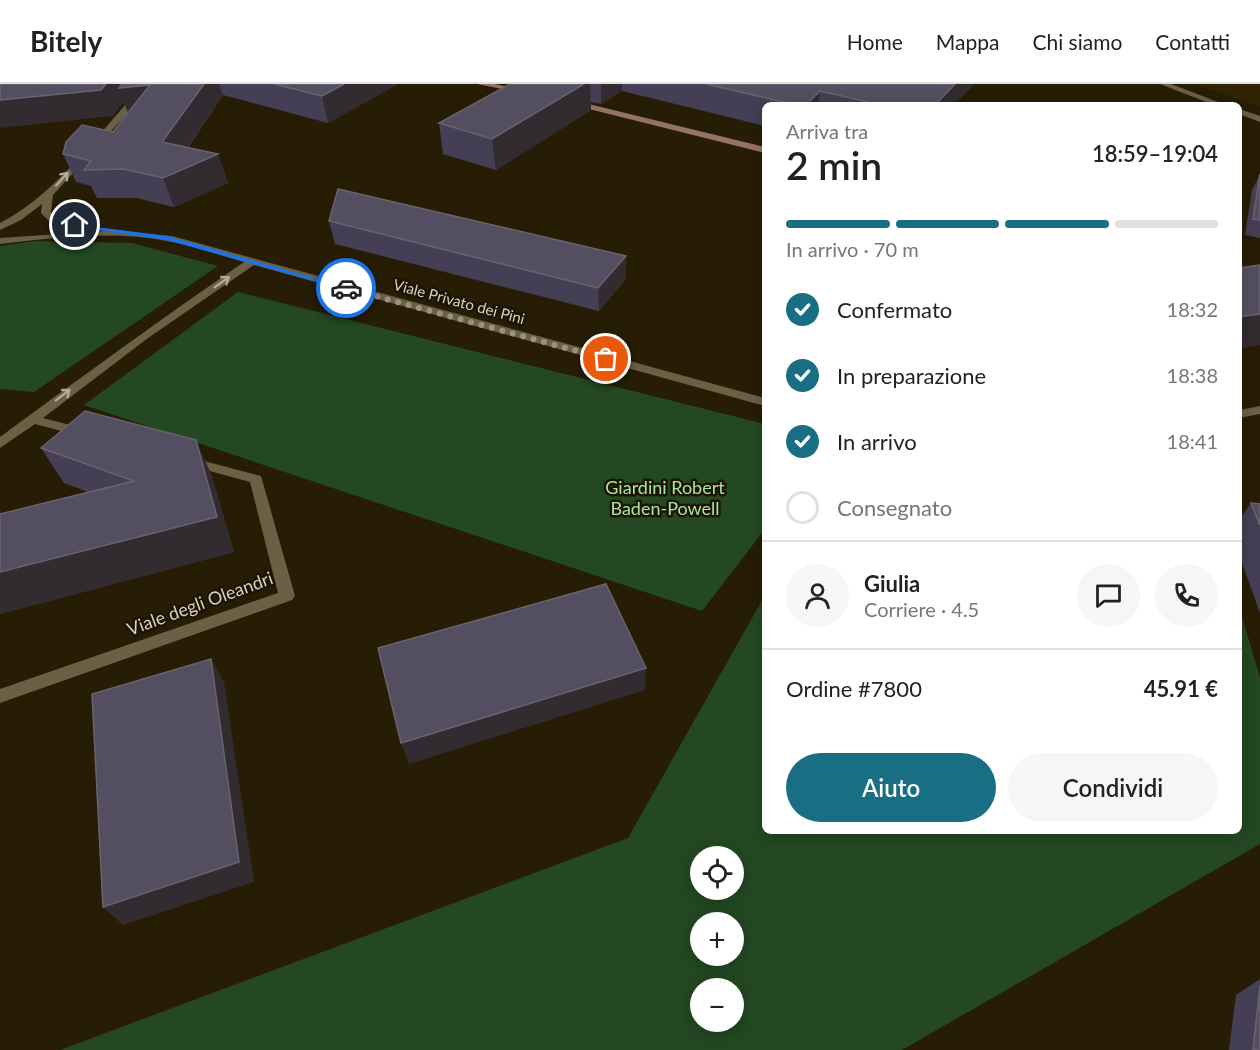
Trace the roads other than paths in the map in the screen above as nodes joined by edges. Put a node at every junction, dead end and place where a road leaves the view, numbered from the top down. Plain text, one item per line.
1 (481, 84) edge
2 (1164, 84) edge
3 (122, 90) edge
4 (530, 93) edge
5 (562, 100) edge
6 (1214, 102) edge
7 (1242, 112) edge
8 (1260, 119) edge
9 (762, 149) edge
10 (48, 195) junction
11 (0, 227) edge
12 (138, 234) junction
13 (0, 241) edge
14 (251, 262) junction
15 (762, 401) edge
16 (1260, 410) edge
17 (1242, 413) edge
18 (32, 419) junction
19 (99, 437) edge
20 (0, 444) edge
21 (177, 458) edge
22 (0, 696) edge

1 - 4 main road
2 - 6 street
10 -> 3 street
5 - 9 main road
7 - 8 street
10 - 11 street
10 - 12 street
12 - 13 street, Viale Privato dei Pini
12 - 14 street, Viale Privato dei Pini
14 - 15 street, Viale Privato dei Pini
18 -> 14 street
16 - 17 street
18 - 19 street
18 - 20 street
21 - 22 street, Viale degli Oleandri

